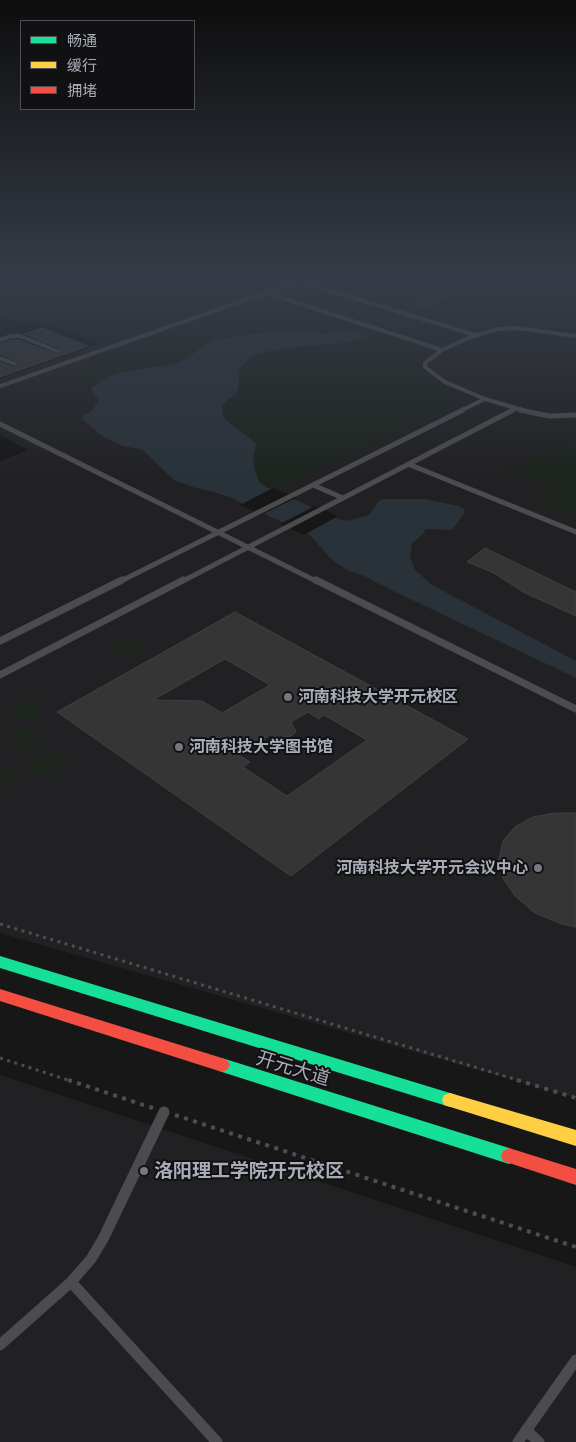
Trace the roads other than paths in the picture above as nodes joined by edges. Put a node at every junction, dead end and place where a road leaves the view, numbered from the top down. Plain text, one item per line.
1 (43, 345) edge
2 (116, 345) edge
3 (427, 345) edge
4 (453, 345) edge
5 (442, 350) junction
6 (57, 351) dead end
7 (0, 358) edge
8 (15, 364) dead end
9 (0, 386) edge
10 (485, 399) junction
11 (515, 409) junction
12 (576, 415) edge
13 (0, 424) edge
14 (408, 464) junction
15 (313, 485) junction
16 (343, 498) junction
17 (218, 532) junction
18 (576, 532) edge
19 (248, 547) junction
20 (0, 641) edge
21 (0, 675) edge
22 (576, 709) edge
23 (0, 962) edge
24 (0, 995) edge
25 (164, 1112) road end
26 (576, 1138) edge
27 (576, 1177) edge
28 (70, 1282) junction
29 (0, 1346) edge
30 (576, 1360) edge
31 (526, 1430) junction
32 (217, 1442) edge
33 (518, 1442) edge
34 (539, 1442) edge

1 - 6 lane
2 - 9 lane
3 - 5 lane
4 - 5 lane
5 - 10 lane
7 - 8 lane
10 - 11 lane
10 - 15 lane
11 - 12 lane
11 - 14 lane
13 - 17 lane
14 - 16 lane
14 - 18 lane
15 - 16 lane
15 - 17 lane
16 - 19 lane
17 - 19 lane
17 - 20 lane
19 - 21 lane
19 - 22 lane
23 - 26 main road, 开元大道
24 - 27 main road, 开元大道
25 - 28 lane
28 - 29 lane
28 - 32 lane
30 - 31 lane
31 - 33 lane
31 - 34 lane

